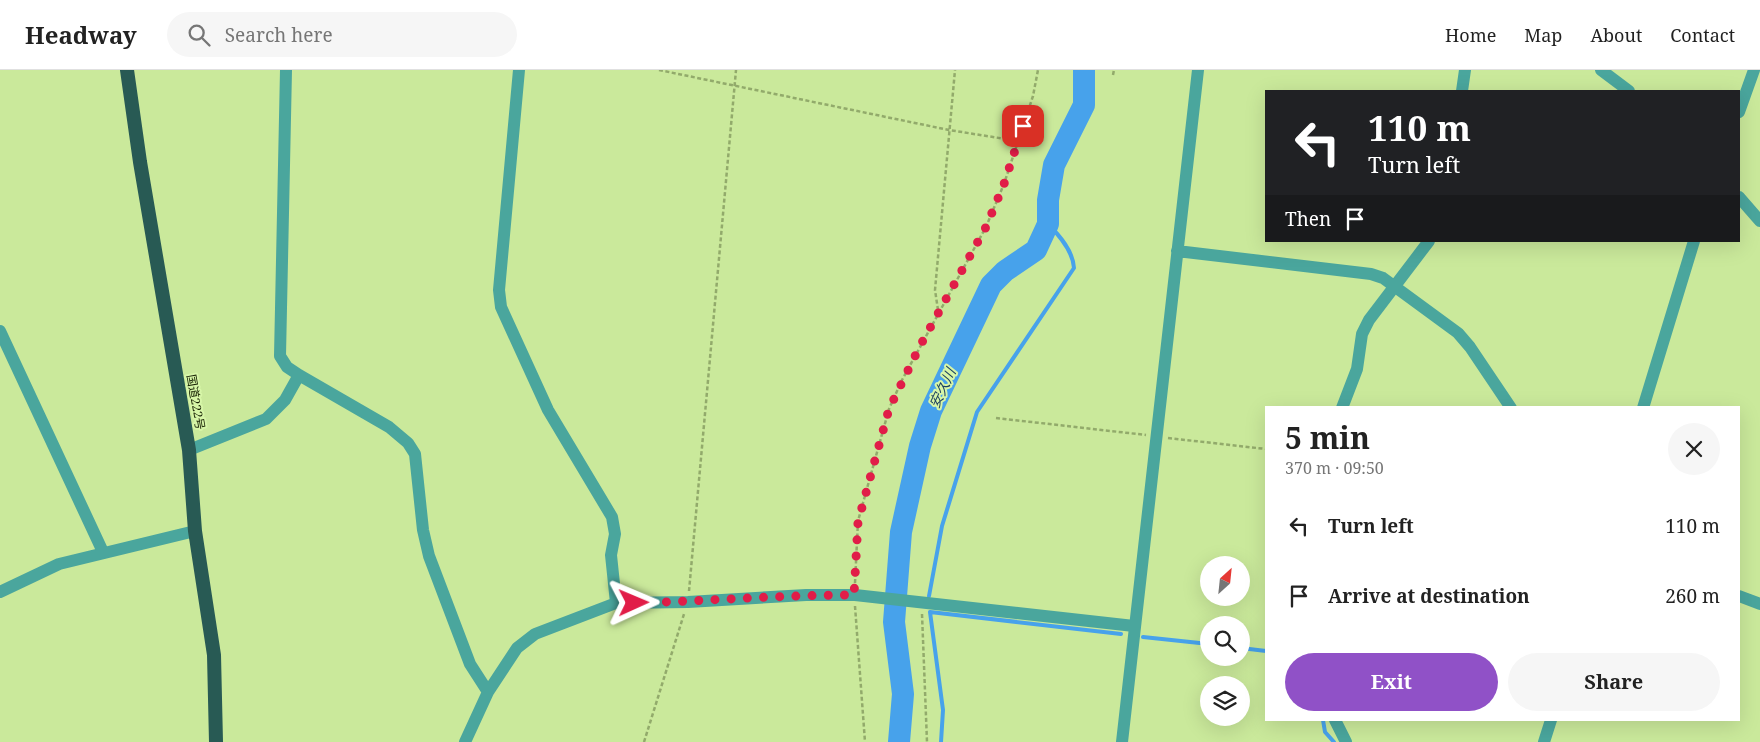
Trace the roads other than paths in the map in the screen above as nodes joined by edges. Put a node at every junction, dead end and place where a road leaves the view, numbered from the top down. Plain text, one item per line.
1 (128, 70) edge
2 (286, 70) edge
3 (519, 70) edge
4 (1198, 70) edge
5 (1465, 70) edge
6 (1601, 70) edge
7 (1754, 70) edge
8 (1462, 90) edge
9 (1628, 90) edge
10 (1740, 109) edge
11 (1740, 198) edge
12 (1760, 221) edge
13 (1428, 242) edge
14 (1694, 242) edge
15 (1177, 251) junction
16 (1394, 287) junction
17 (0, 331) edge
18 (300, 376) junction
19 (1343, 406) edge
20 (1510, 406) edge
21 (1644, 406) edge
22 (189, 450) junction
23 (195, 531) junction
24 (103, 552) junction
25 (0, 591) edge
26 (1740, 596) edge
27 (616, 603) junction
28 (1760, 604) edge
29 (1134, 626) junction
30 (488, 692) junction
31 (1335, 721) edge
32 (1551, 721) edge
33 (216, 742) edge
34 (465, 742) edge
35 (1122, 742) edge
36 (1346, 742) edge
37 (1544, 742) edge

1 - 22 highway, 国道222号
2 - 18 street
3 - 27 street
4 - 15 street
5 - 8 street
6 - 9 street
7 - 10 street
11 - 12 street
13 - 16 street
14 - 21 street
15 - 16 street
15 - 29 street
16 - 19 street
16 - 20 street
17 - 24 street
18 - 22 street
18 - 30 street
22 - 23 highway, 国道222号
23 - 24 street
23 - 33 highway, 国道222号
24 - 25 street
26 - 28 street
27 - 29 street
27 - 30 street
29 - 35 street
30 - 34 street
31 - 36 street
32 - 37 street

